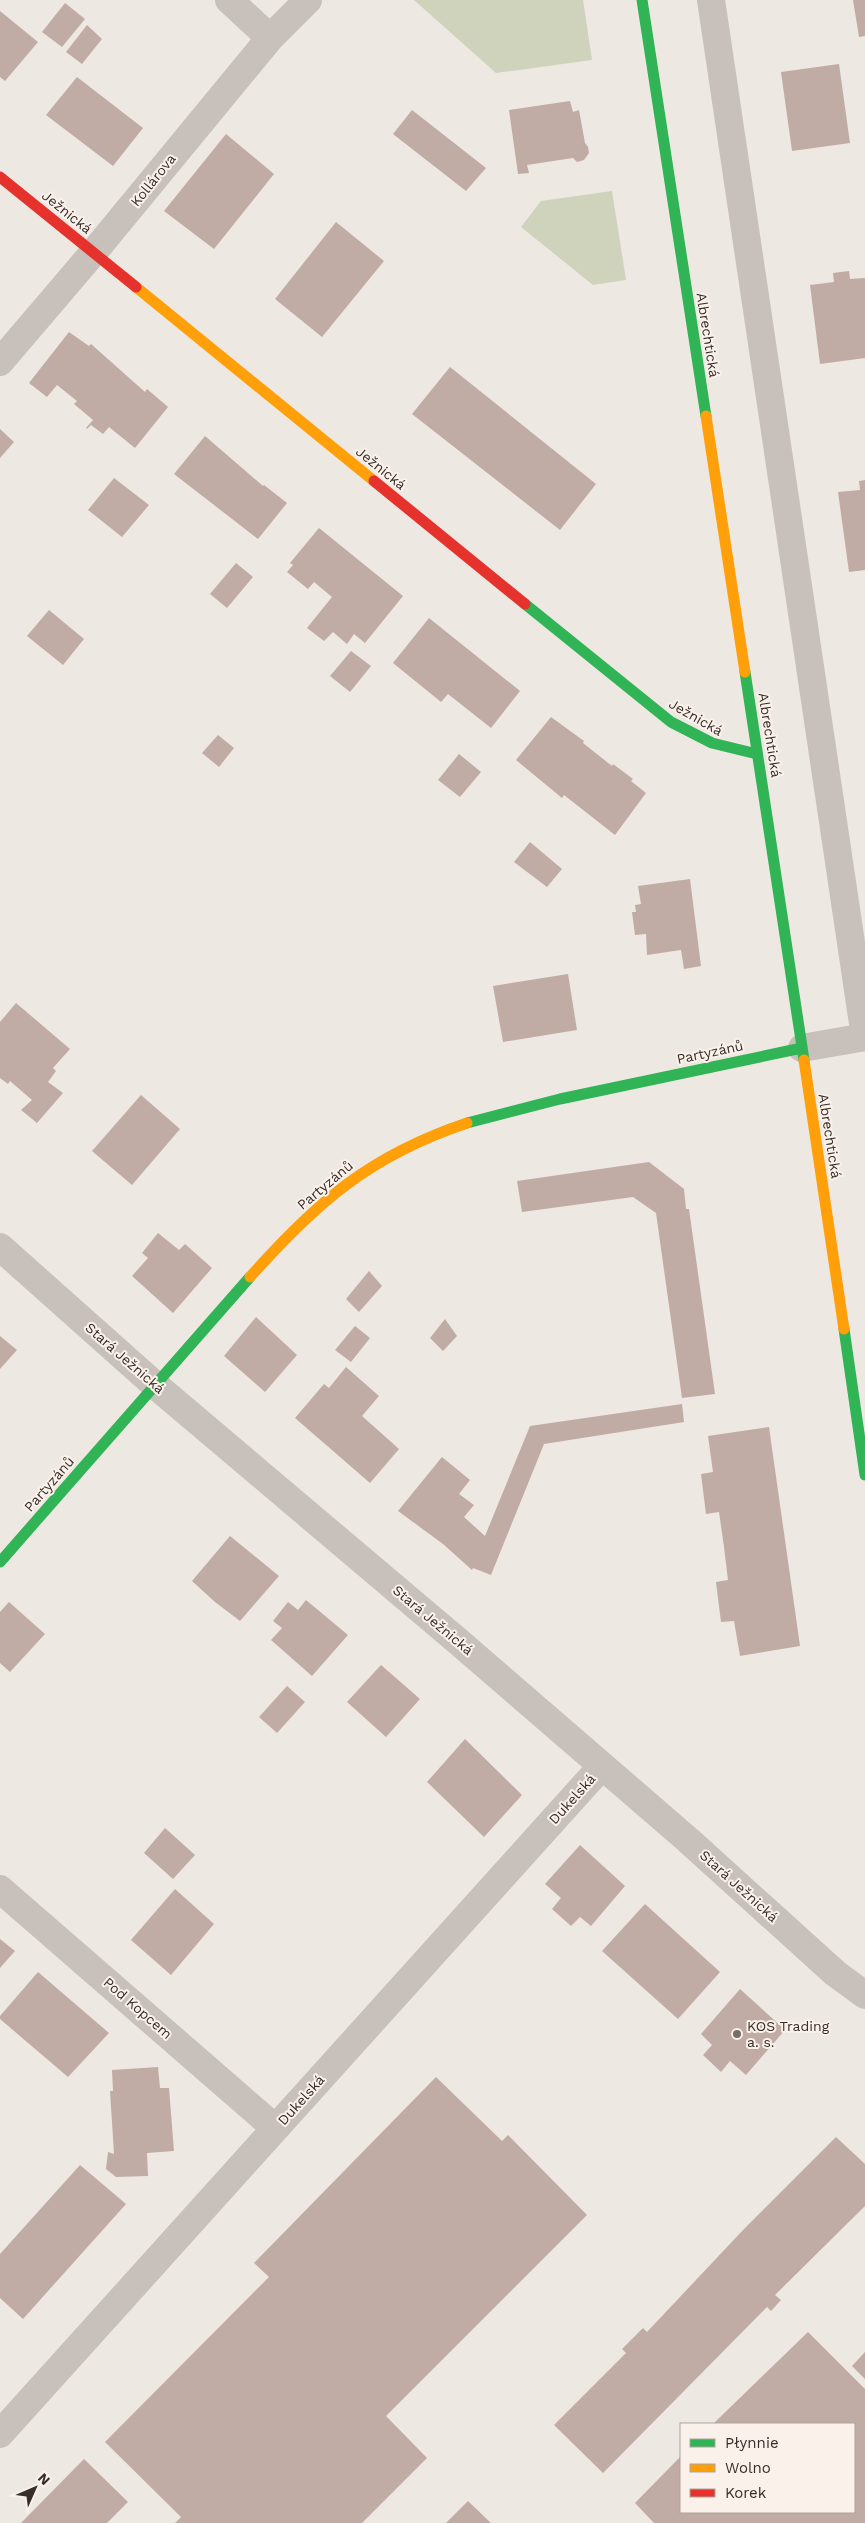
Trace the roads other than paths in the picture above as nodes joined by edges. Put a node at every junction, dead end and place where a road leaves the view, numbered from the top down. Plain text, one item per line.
1 (229, 0) edge
2 (308, 0) edge
3 (642, 0) edge
4 (711, 0) edge
5 (270, 38) junction
6 (0, 177) edge
7 (93, 253) junction
8 (0, 362) edge
9 (757, 754) junction
10 (865, 1037) edge
11 (802, 1048) junction
12 (0, 1247) edge
13 (155, 1385) junction
14 (865, 1475) edge
15 (0, 1562) edge
16 (602, 1766) junction
17 (0, 1890) edge
18 (865, 1995) edge
19 (275, 2128) junction
20 (0, 2434) edge

1 - 5 street
2 - 5 street, Kollárova
3 - 9 street, Albrechtická
4 - 10 street
5 - 7 street, Kollárova
6 - 7 street, Ježnická
7 - 8 street, Kollárova
7 - 9 street, Ježnická
9 - 11 street, Albrechtická
10 - 11 street
11 - 13 street, Partyzánů
11 - 14 street, Albrechtická
12 - 13 street, Stará Ježnická
13 - 15 street, Partyzánů
13 - 16 street, Stará Ježnická
16 - 18 street, Stará Ježnická
16 - 19 street, Dukelská
17 - 19 street, Pod Kopcem
19 - 20 street, Dukelská

